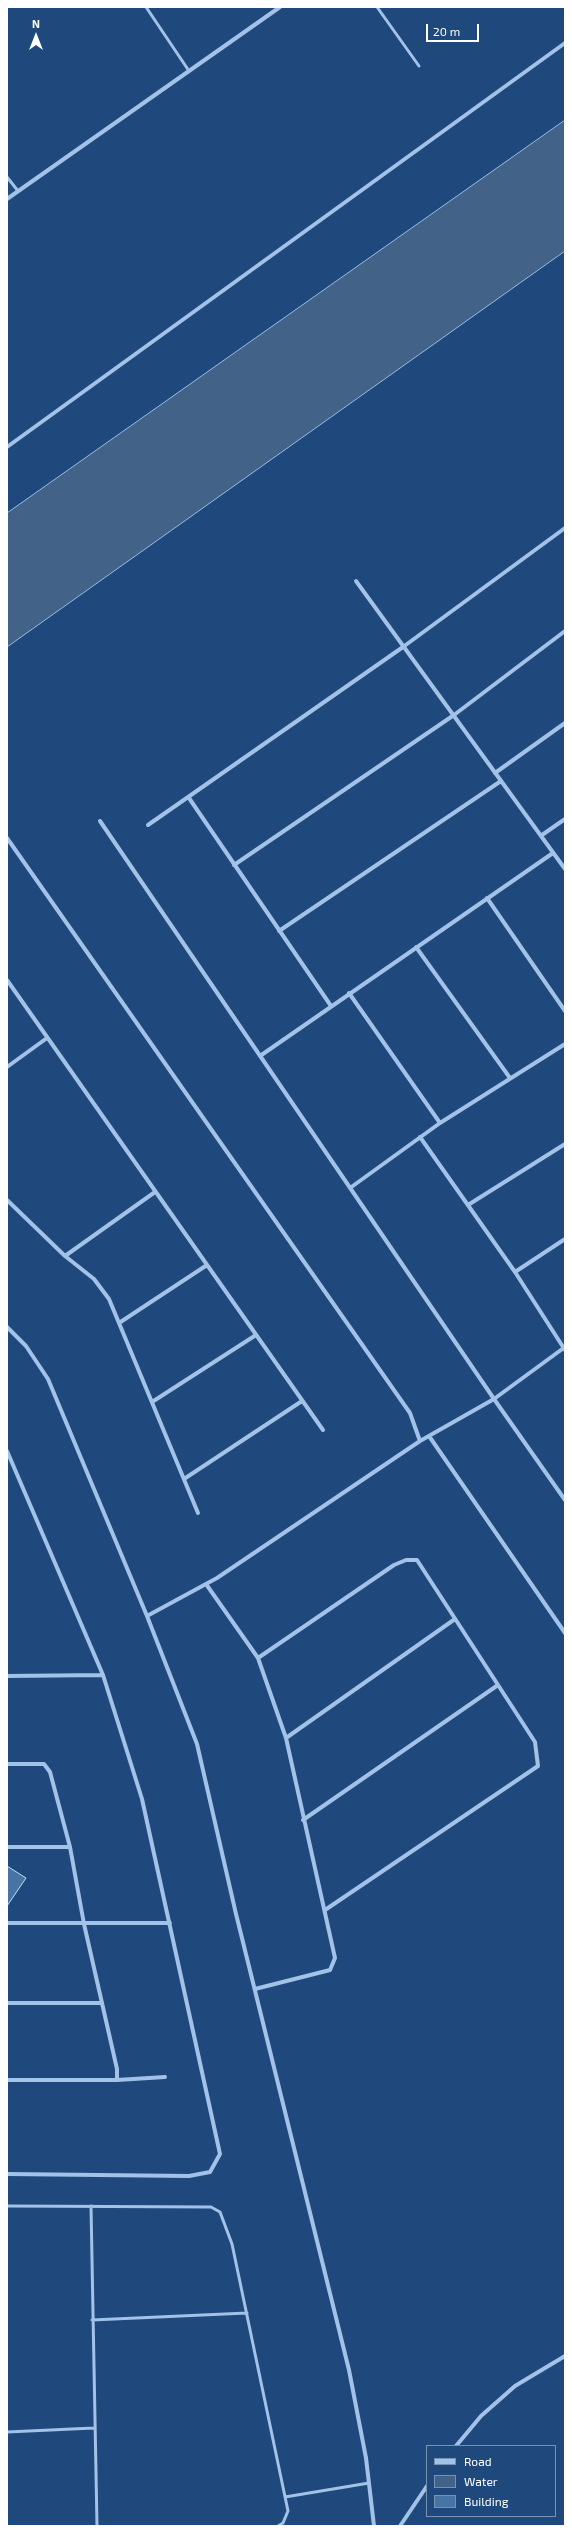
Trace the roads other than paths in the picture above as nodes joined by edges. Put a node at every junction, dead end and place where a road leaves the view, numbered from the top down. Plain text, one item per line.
1 (146, 7) edge
2 (280, 7) edge
3 (377, 7) edge
4 (565, 43) edge
5 (419, 66) dead end
6 (189, 71) junction
7 (7, 177) edge
8 (18, 191) junction
9 (7, 199) edge
10 (7, 447) edge
11 (565, 528) edge
12 (356, 581) dead end
13 (565, 631) edge
14 (403, 647) junction
15 (454, 715) junction
16 (565, 723) edge
17 (495, 773) junction
18 (501, 781) junction
19 (189, 798) junction
20 (565, 819) edge
21 (100, 821) dead end
22 (148, 825) dead end
23 (542, 835) junction
24 (7, 838) edge
25 (553, 853) junction
26 (234, 865) junction
27 (565, 869) edge
28 (487, 898) junction
29 (279, 931) junction
30 (416, 947) junction
31 (7, 980) edge
32 (349, 993) junction
33 (331, 1006) junction
34 (565, 1012) edge
35 (47, 1038) junction
36 (565, 1044) edge
37 (260, 1056) junction
38 (7, 1067) edge
39 (510, 1078) junction
40 (440, 1123) junction
41 (420, 1137) junction
42 (565, 1144) edge
43 (350, 1188) junction
44 (155, 1192) junction
45 (7, 1200) edge
46 (468, 1205) junction
47 (565, 1239) edge
48 (65, 1256) junction
49 (207, 1266) junction
50 (515, 1272) junction
51 (119, 1322) junction
52 (7, 1327) edge
53 (256, 1335) junction
54 (564, 1348) edge
55 (494, 1399) junction
56 (302, 1401) junction
57 (152, 1402) junction
58 (323, 1430) dead end
59 (428, 1436) junction
60 (420, 1441) junction
61 (7, 1451) edge
62 (184, 1479) junction
63 (565, 1500) edge
64 (198, 1513) dead end
65 (206, 1584) junction
66 (147, 1616) junction
67 (455, 1619) junction
68 (565, 1633) edge
69 (258, 1658) junction
70 (8, 1675) edge
71 (103, 1675) junction
72 (498, 1685) junction
73 (286, 1738) junction
74 (7, 1764) edge
75 (303, 1820) junction
76 (7, 1847) edge
77 (70, 1847) junction
78 (325, 1910) junction
79 (7, 1923) edge
80 (170, 1923) junction
81 (84, 1924) junction
82 (255, 1989) junction
83 (101, 2003) junction
84 (7, 2004) edge
85 (165, 2077) dead end
86 (7, 2080) edge
87 (117, 2080) junction
88 (7, 2174) edge
89 (7, 2206) edge
90 (91, 2206) junction
91 (247, 2313) junction
92 (92, 2320) junction
93 (565, 2356) edge
94 (94, 2428) junction
95 (7, 2432) edge
96 (457, 2445) edge
97 (369, 2483) junction
98 (426, 2487) edge
99 (285, 2497) junction
100 (97, 2526) edge
101 (278, 2526) edge
102 (374, 2526) edge
103 (400, 2526) edge

1 - 6 lane
2 - 6 street
3 - 5 lane
4 - 10 street
6 - 8 street
7 - 8 lane
8 - 9 street
11 - 14 street
12 - 14 street
13 - 15 street
14 - 15 street
14 - 19 street
15 - 17 street
15 - 26 street
16 - 17 street
17 - 18 street
18 - 23 street
18 - 29 street
19 - 22 street
19 - 26 street
20 - 23 street
21 - 37 street
23 - 25 street
24 - 60 street
25 - 27 street
25 - 28 street
26 - 29 street
28 - 30 street
28 - 34 street
29 - 33 street
30 - 32 street
30 - 39 street
31 - 35 street
32 - 33 street
32 - 40 street
33 - 37 street
35 - 38 street
35 - 44 street
36 - 39 street
37 - 43 street
39 - 40 street
40 - 41 street
41 - 43 street
41 - 46 street
42 - 46 street
43 - 55 street
44 - 48 street
44 - 49 street
45 - 48 street
46 - 50 street
47 - 50 street
48 - 51 street
49 - 51 street
49 - 53 street
50 - 54 street
51 - 57 street
52 - 66 street
53 - 56 street
53 - 57 street
54 - 55 street
55 - 59 street
55 - 63 street
56 - 58 street
56 - 62 street
57 - 62 street
59 - 60 street
59 - 68 street
60 - 65 street
61 - 71 street
62 - 64 street
65 - 66 street
65 - 69 street
66 - 82 street
67 - 69 street
67 - 72 street
67 - 73 street
69 - 73 street
70 - 71 street
71 - 80 street
72 - 75 street
72 - 78 street
73 - 75 street
74 - 77 street
75 - 78 street
76 - 77 street
77 - 81 street
78 - 82 street
79 - 81 street
80 - 81 street
80 - 88 street
81 - 83 street
82 - 97 street
83 - 84 street
83 - 87 street
85 - 87 street
86 - 87 street
89 - 90 lane
90 - 91 lane
90 - 92 lane
91 - 92 lane
91 - 99 lane
92 - 94 lane
93 - 96 street
94 - 95 lane
94 - 100 lane
97 - 99 lane
97 - 102 street
98 - 103 street
99 - 101 lane

